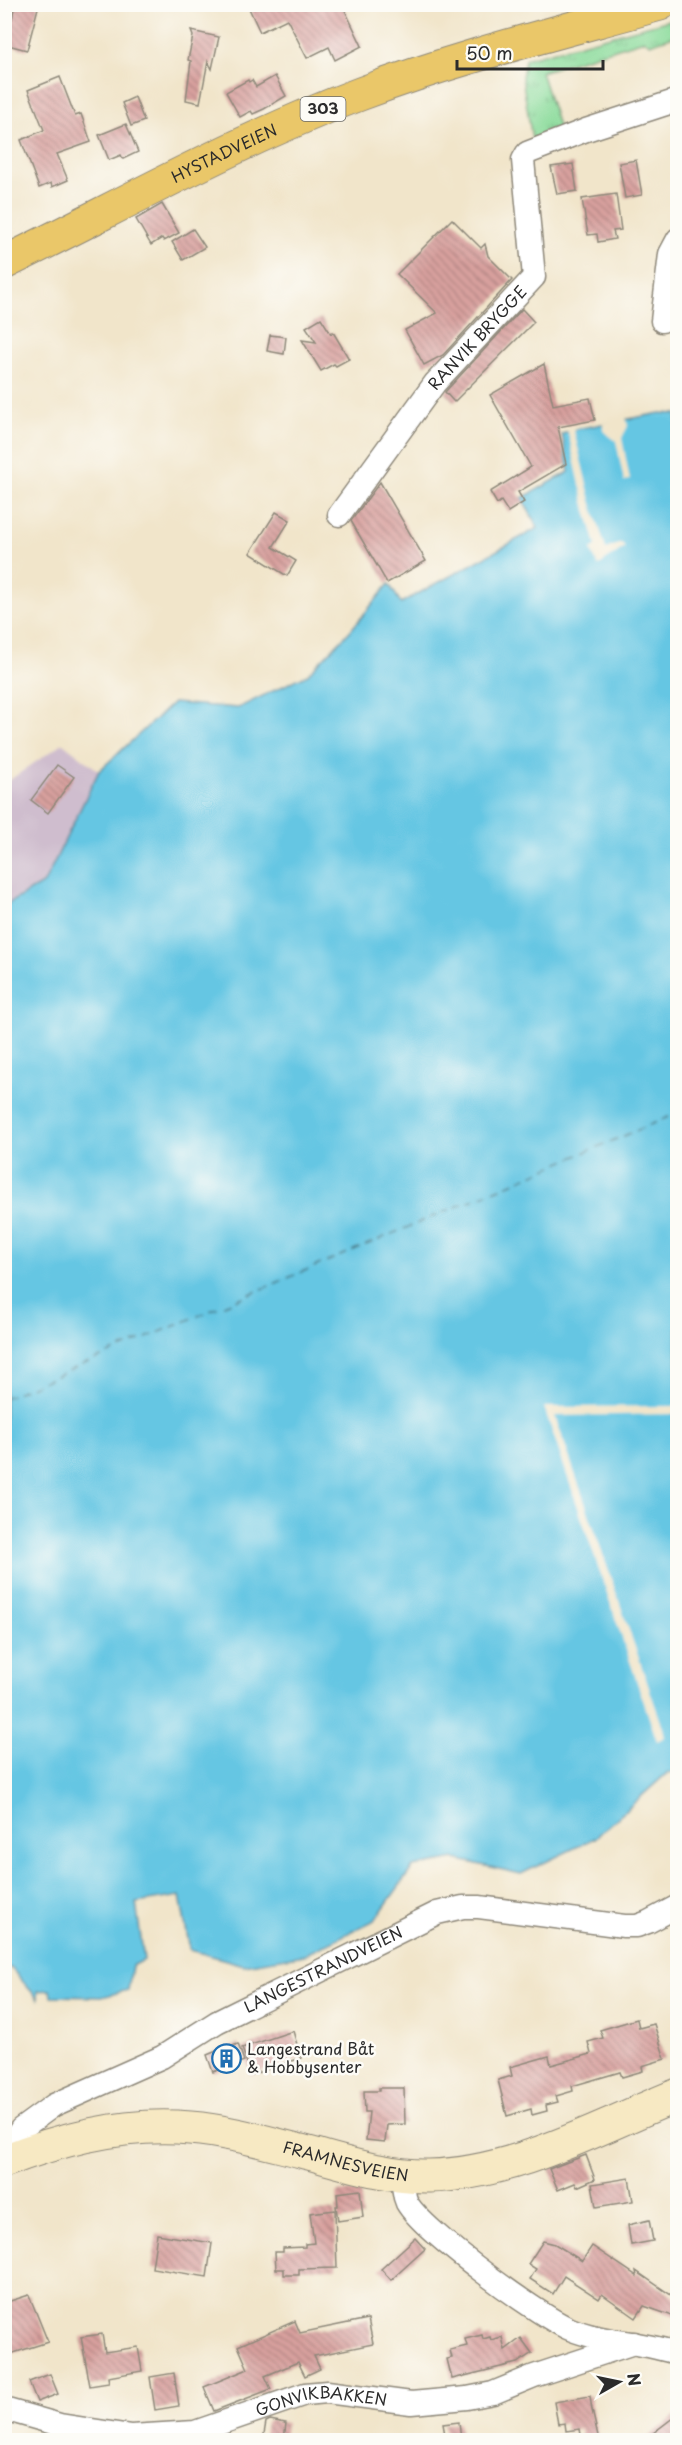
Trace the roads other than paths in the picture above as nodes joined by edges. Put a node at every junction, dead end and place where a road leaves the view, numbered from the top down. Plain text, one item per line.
1 (660, 4) edge
2 (678, 100) edge
3 (678, 239) edge
4 (4, 263) edge
5 (662, 321) dead end
6 (339, 515) dead end
7 (678, 1906) edge
8 (678, 2095) edge
9 (8, 2160) edge
10 (403, 2176) junction
11 (634, 2343) junction
12 (678, 2354) edge
13 (4, 2409) edge

1 - 4 main road, HYSTADVEIEN / 303
2 - 6 street, RANVIK BRYGGE
3 - 5 street
7 - 9 street, LANGESTRANDVEIEN
8 - 10 main road, FRAMNESVEIEN
9 - 10 main road, FRAMNESVEIEN
10 - 11 street, GONVIKBAKKEN
11 - 12 street, GONVIKBAKKEN
11 - 13 street, GONVIKBAKKEN

